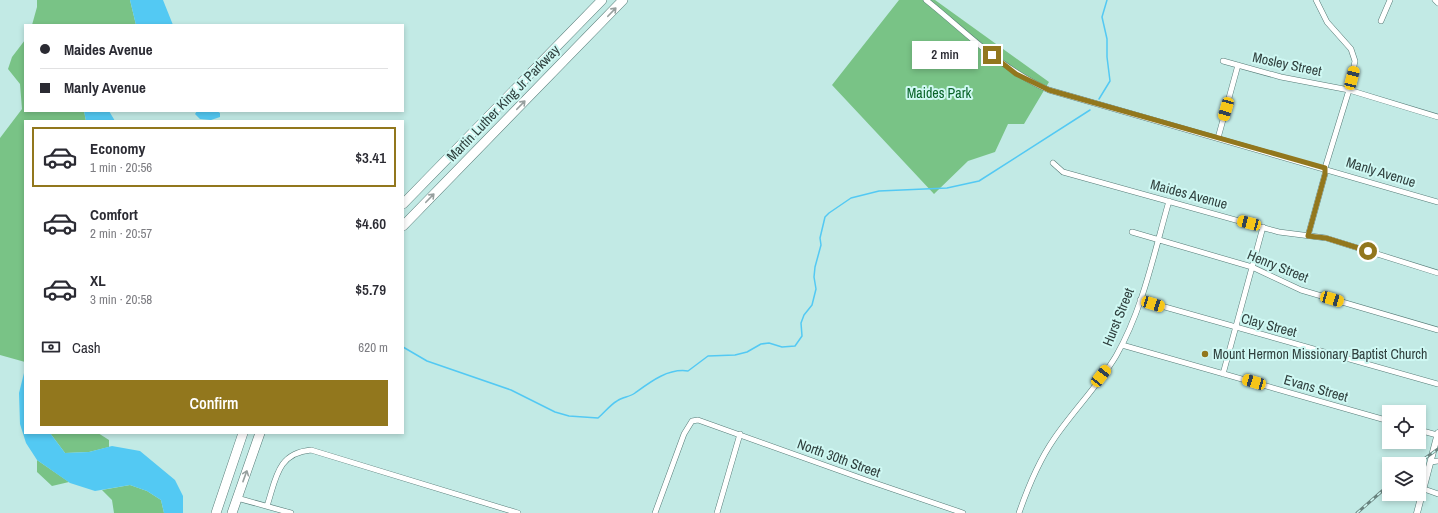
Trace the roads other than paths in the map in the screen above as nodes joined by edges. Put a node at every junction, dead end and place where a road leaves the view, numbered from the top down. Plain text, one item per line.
1 (602, 0) edge
2 (623, 0) edge
3 (926, 0) edge
4 (1316, 0) edge
5 (1390, 0) edge
6 (1434, 0) edge
7 (1438, 3) edge
8 (1381, 21) dead end
9 (1223, 61) dead end
10 (1238, 66) junction
11 (1349, 90) junction
12 (1438, 116) edge
13 (1218, 138) junction
14 (1053, 163) dead end
15 (1325, 168) junction
16 (1169, 201) junction
17 (1438, 202) edge
18 (404, 203) edge
19 (404, 225) edge
20 (1263, 227) junction
21 (1132, 232) dead end
22 (1308, 236) junction
23 (1158, 240) junction
24 (1252, 267) junction
25 (1438, 273) edge
26 (1140, 300) junction
27 (1236, 328) junction
28 (1438, 330) edge
29 (1122, 345) junction
30 (1223, 374) junction
31 (1438, 384) edge
32 (1382, 419) edge
33 (1426, 431) edge
34 (243, 434) edge
35 (260, 434) edge
36 (740, 434) junction
37 (1438, 434) edge
38 (1438, 461) edge
39 (1431, 462) junction
40 (1426, 481) edge
41 (1426, 490) edge
42 (1438, 494) edge
43 (237, 498) junction
44 (1420, 501) edge
45 (267, 506) junction
46 (216, 513) edge
47 (232, 513) edge
48 (291, 513) edge
49 (518, 513) edge
50 (655, 513) edge
51 (717, 513) edge
52 (963, 513) edge
53 (1019, 513) edge
54 (1417, 513) edge

1 - 18 highway, Martin Luther King Jr Parkway
19 -> 2 highway, Martin Luther King Jr Parkway
3 - 13 street, Manly Avenue
4 - 11 street
5 - 8 street
6 - 7 street
9 - 10 street, Mosley Street
10 - 11 street, Mosley Street
10 - 13 street
11 - 12 street, Mosley Street
11 - 15 street
13 - 15 street, Manly Avenue
14 - 16 street, Maides Avenue
15 - 17 street, Manly Avenue
15 - 22 street
16 - 20 street, Maides Avenue
16 - 23 street, Hurst Street
20 - 22 street, Maides Avenue
20 - 24 street
21 - 23 street, Henry Street
22 - 25 street, Maides Avenue
23 - 24 street, Henry Street
23 - 26 street, Hurst Street
24 - 27 street
24 - 28 street, Henry Street
26 - 27 street, Clay Street
26 - 29 street, Hurst Street
27 - 30 street
27 - 31 street, Clay Street
29 - 30 street, Evans Street
29 - 53 street, Hurst Street
30 - 32 street, Evans Street
33 - 37 street
34 - 46 highway
43 -> 35 highway
36 - 50 street, North 30th Street
36 - 51 street
36 - 52 street, North 30th Street
37 - 39 street
38 - 39 street
39 - 40 street
41 - 42 street
43 - 45 street
43 - 47 highway
44 - 54 street
45 - 48 street
45 - 49 street

